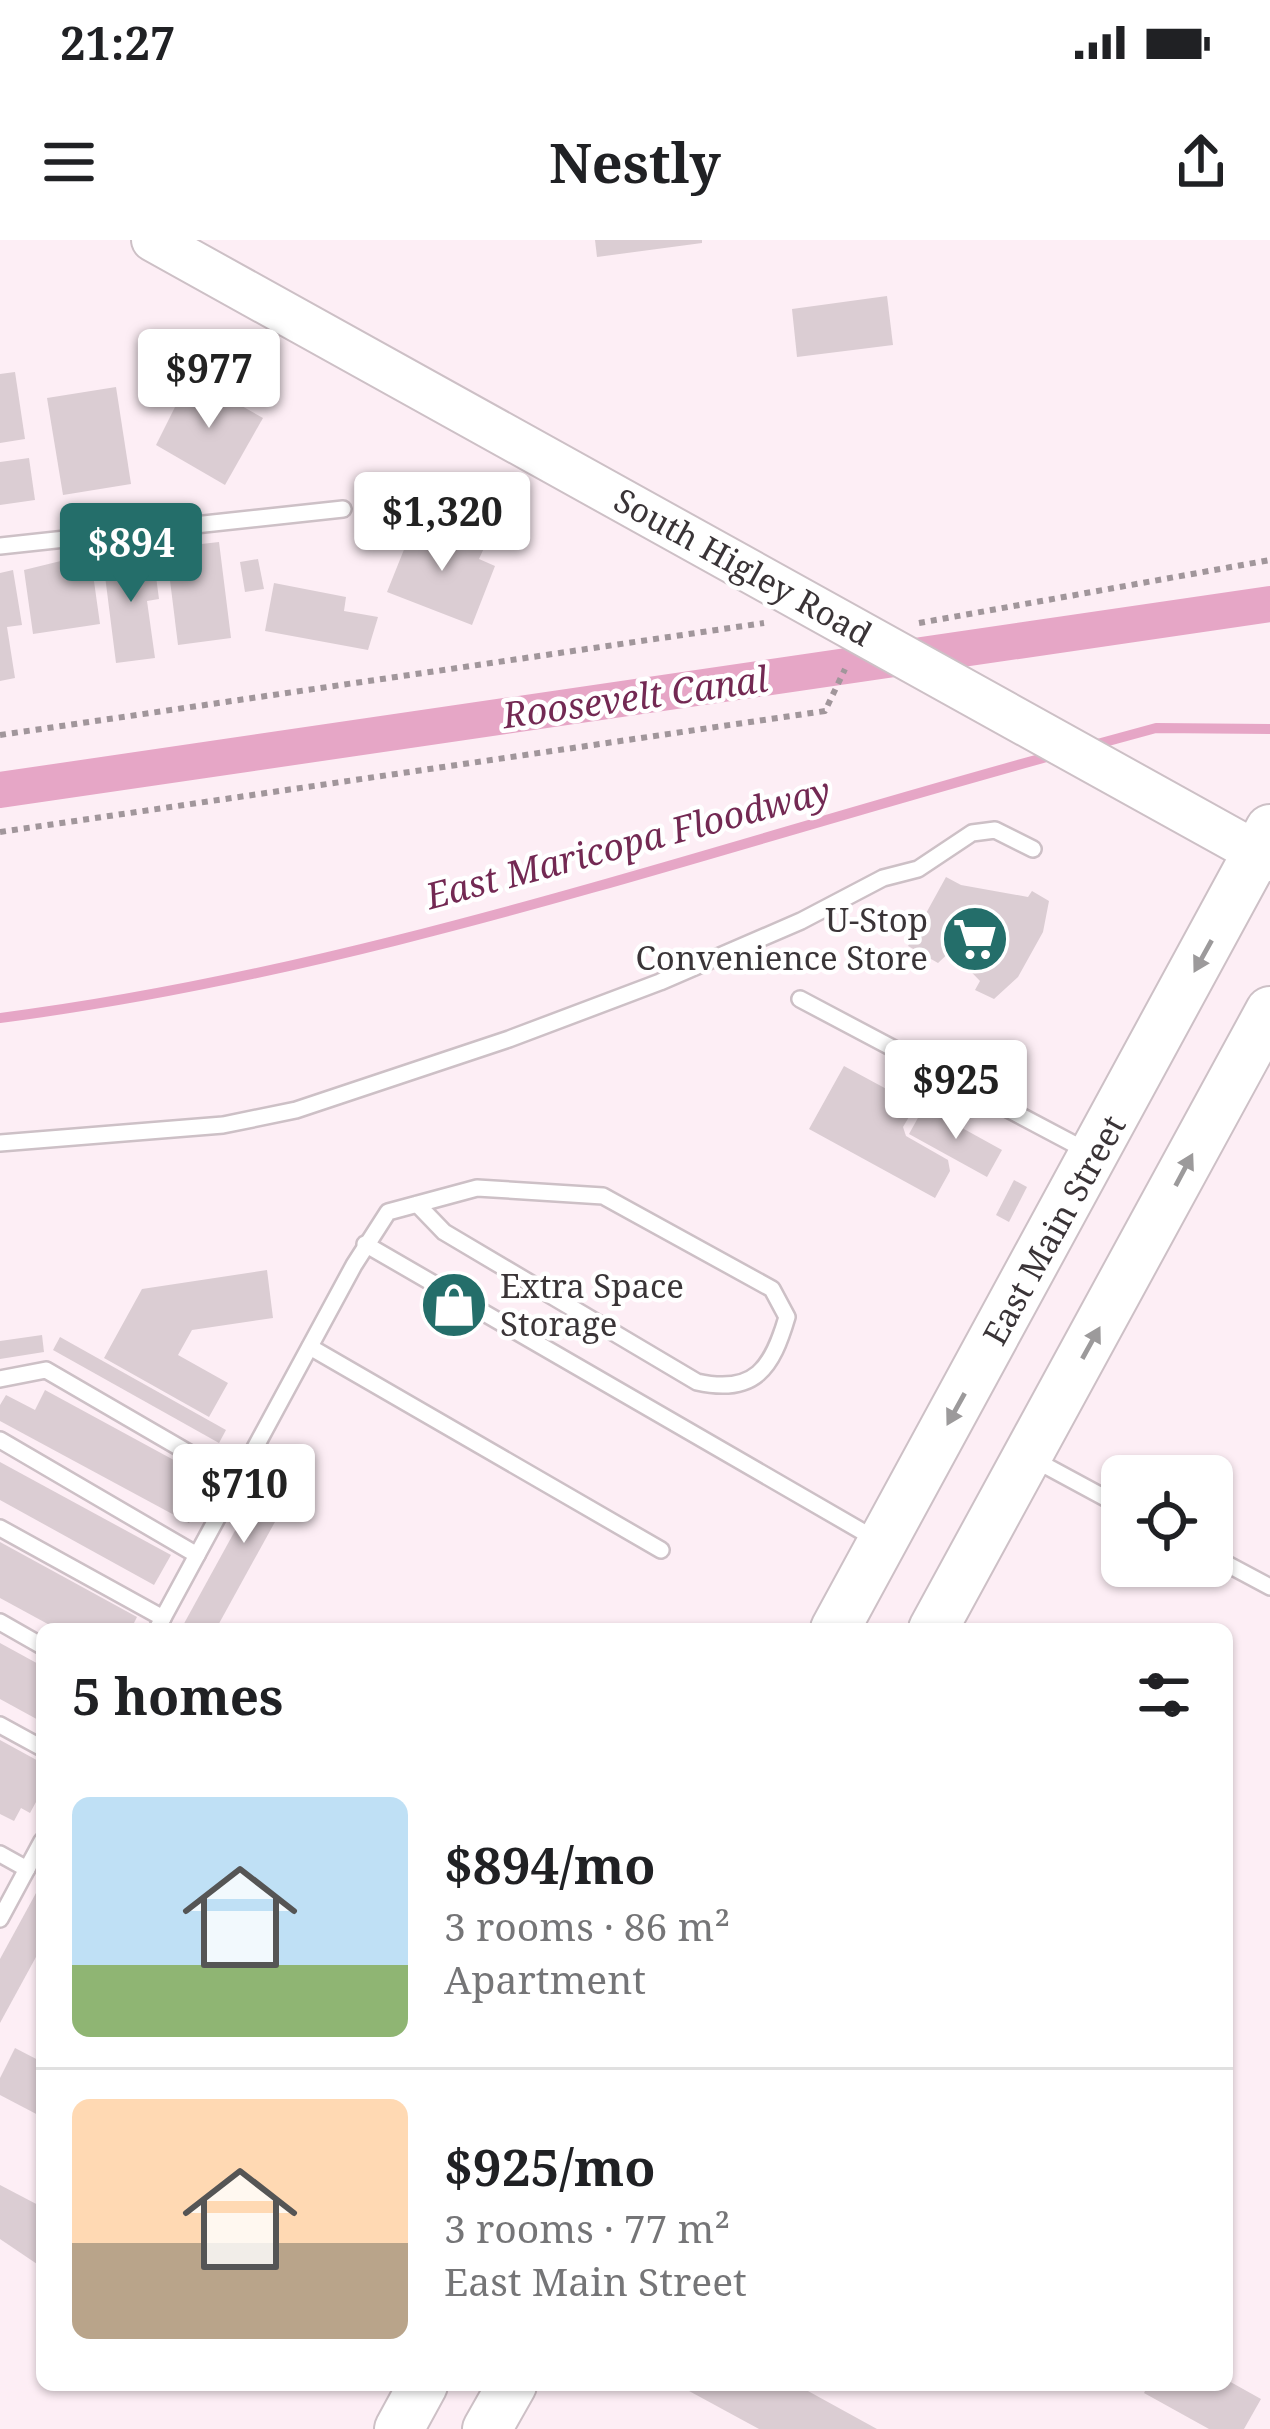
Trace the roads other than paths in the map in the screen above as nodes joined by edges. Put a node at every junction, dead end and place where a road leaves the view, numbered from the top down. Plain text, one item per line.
1 (153, 240) edge
2 (343, 509) dead end
3 (0, 546) edge
4 (1266, 847) edge
5 (1033, 849) dead end
6 (800, 999) dead end
7 (1270, 1011) edge
8 (0, 1143) edge
9 (1095, 1156) junction
10 (417, 1204) junction
11 (365, 1244) junction
12 (310, 1347) junction
13 (0, 1379) edge
14 (0, 1440) edge
15 (1029, 1457) junction
16 (237, 1481) junction
17 (1101, 1496) edge
18 (0, 1528) edge
19 (882, 1544) junction
20 (661, 1550) dead end
21 (197, 1555) junction
22 (1233, 1567) edge
23 (1270, 1587) edge
24 (0, 1622) edge
25 (158, 1623) edge
26 (161, 1623) edge
27 (839, 1623) edge
28 (936, 1623) edge
29 (36, 1643) edge
30 (0, 1725) edge
31 (36, 1745) edge
32 (36, 1852) edge
33 (0, 1854) edge
34 (27, 1869) junction
35 (0, 1919) edge
36 (420, 2391) edge
37 (509, 2391) edge
38 (399, 2429) edge
39 (488, 2429) edge

1 - 4 main road, South Higley Road
2 - 3 lane
4 -> 9 main road, East Main Street
5 - 8 lane
6 - 9 lane
15 -> 7 main road
9 -> 19 main road, East Main Street
10 - 10 lane
10 - 11 lane
11 - 12 lane
11 - 19 lane
12 - 16 lane
12 - 20 lane
13 - 16 lane
14 - 21 lane
15 - 17 lane
15 - 28 main road
16 - 21 lane
18 - 25 lane
19 - 27 main road, East Main Street
21 - 26 lane
22 - 23 lane
24 - 29 lane
30 - 31 lane
32 - 34 lane
33 - 34 lane
34 - 35 lane
36 - 38 main road
37 - 39 main road

